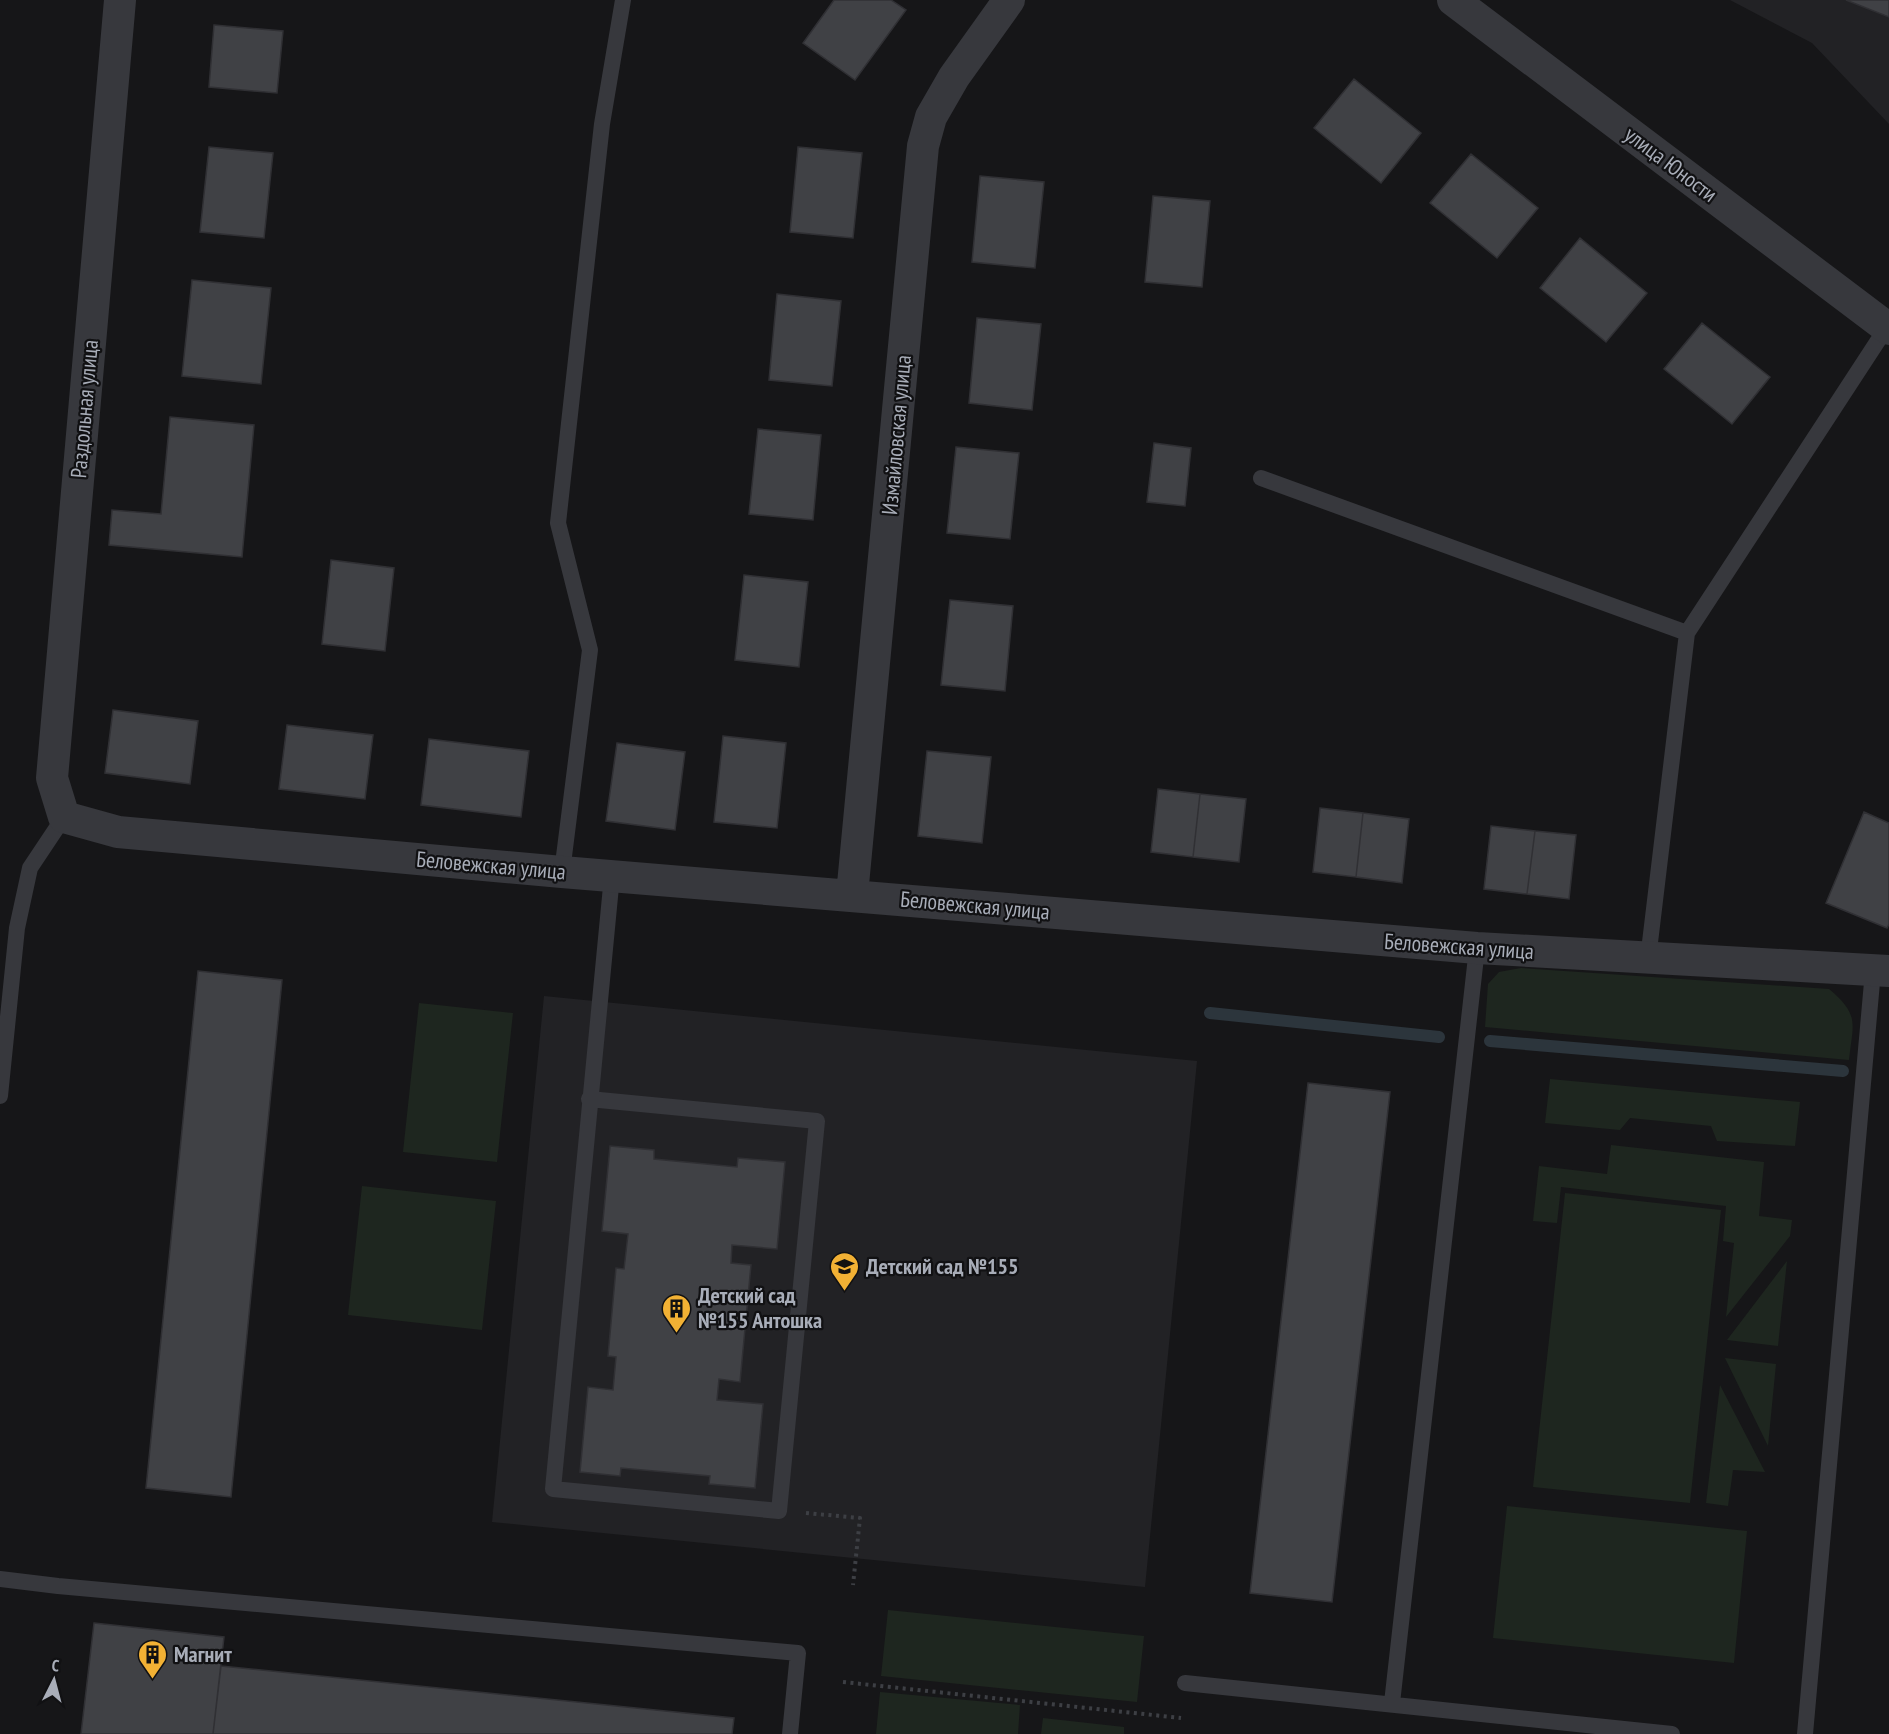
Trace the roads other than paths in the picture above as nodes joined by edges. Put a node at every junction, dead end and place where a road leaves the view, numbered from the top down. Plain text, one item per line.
1 (120, 0) edge
2 (623, 0) edge
3 (1010, 0) edge
4 (1453, 0) edge
5 (1888, 328) edge
6 (1261, 478) dead end
7 (1687, 633) junction
8 (64, 817) junction
9 (562, 872) junction
10 (612, 876) junction
11 (852, 895) junction
12 (1477, 948) junction
13 (1648, 959) junction
14 (1881, 971) edge
15 (0, 1096) edge
16 (589, 1099) junction
17 (0, 1579) edge
18 (1185, 1683) dead end
19 (1392, 1703) junction
20 (790, 1734) edge
21 (1672, 1734) edge
22 (1806, 1734) edge

1 - 8 street, Раздольная улица
2 - 9 lane
3 - 11 street, Измайловская улица
4 - 5 street, улица Юности
5 - 7 lane
6 - 7 lane
7 - 13 lane
8 - 9 street, Беловежская улица
8 - 15 lane
9 - 10 street, Беловежская улица
10 - 11 street, Беловежская улица
10 - 16 lane
11 - 12 street, Беловежская улица
12 - 13 street, Беловежская улица
12 - 19 lane
13 - 14 street, Беловежская улица
14 - 22 lane
16 - 16 lane
17 - 20 lane
18 - 19 lane
19 - 21 lane

